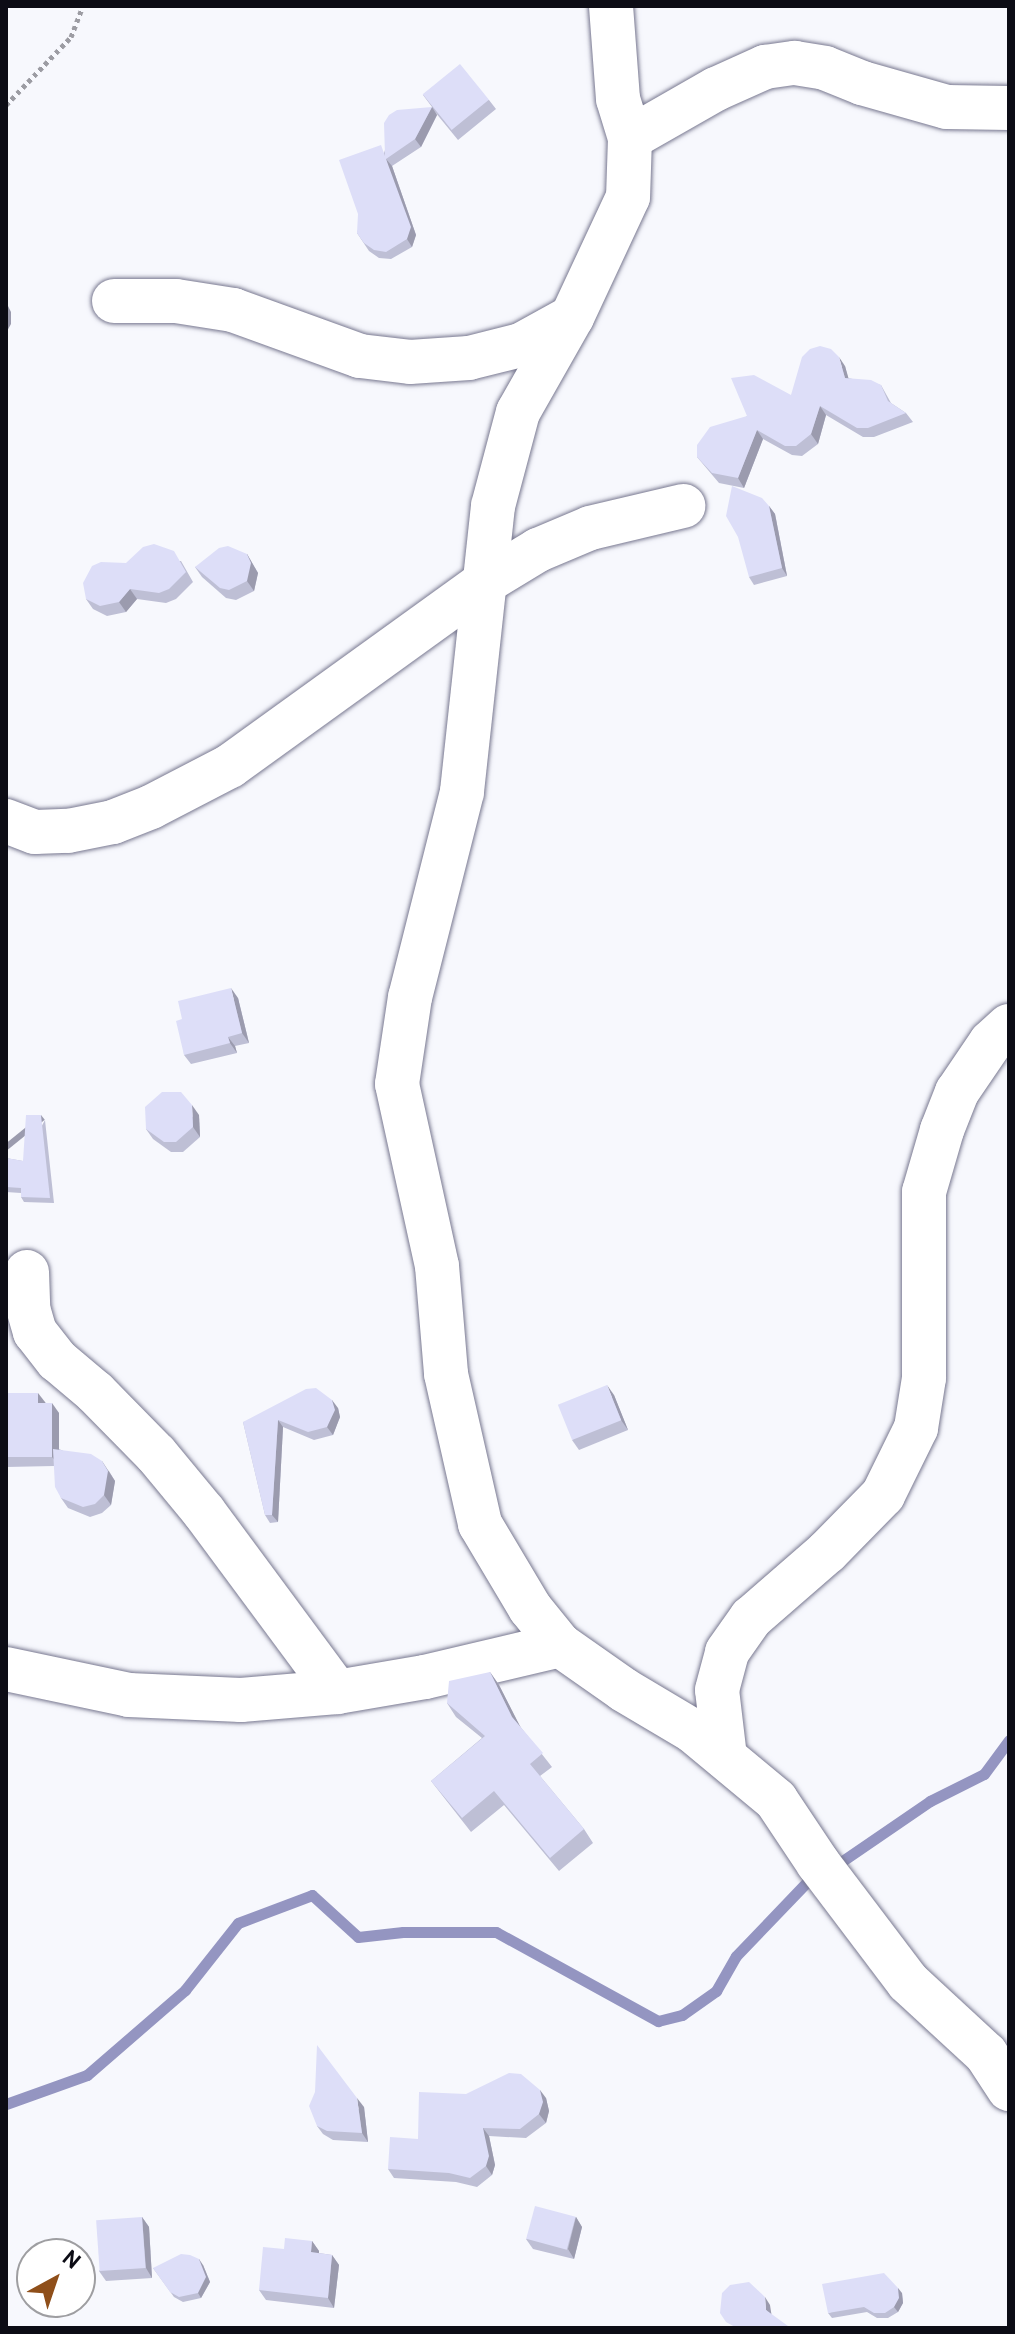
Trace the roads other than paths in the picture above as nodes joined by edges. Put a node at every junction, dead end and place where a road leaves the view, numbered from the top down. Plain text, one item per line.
1 (611, 6) edge
2 (1009, 108) edge
3 (630, 138) junction
4 (114, 301) dead end
5 (572, 317) junction
6 (683, 506) dead end
7 (482, 584) junction
8 (6, 821) edge
9 (1009, 1026) edge
10 (27, 1272) dead end
11 (560, 1645) junction
12 (6, 1669) edge
13 (337, 1692) junction
14 (725, 1757) junction
15 (1009, 2089) edge

1 - 3 street
2 - 3 street
3 - 5 street
4 - 5 street
5 - 7 street
6 - 7 street
7 - 8 street
7 - 11 street
9 - 14 street
10 - 13 street
11 - 13 street
11 - 14 street
12 - 13 street
14 - 15 street

